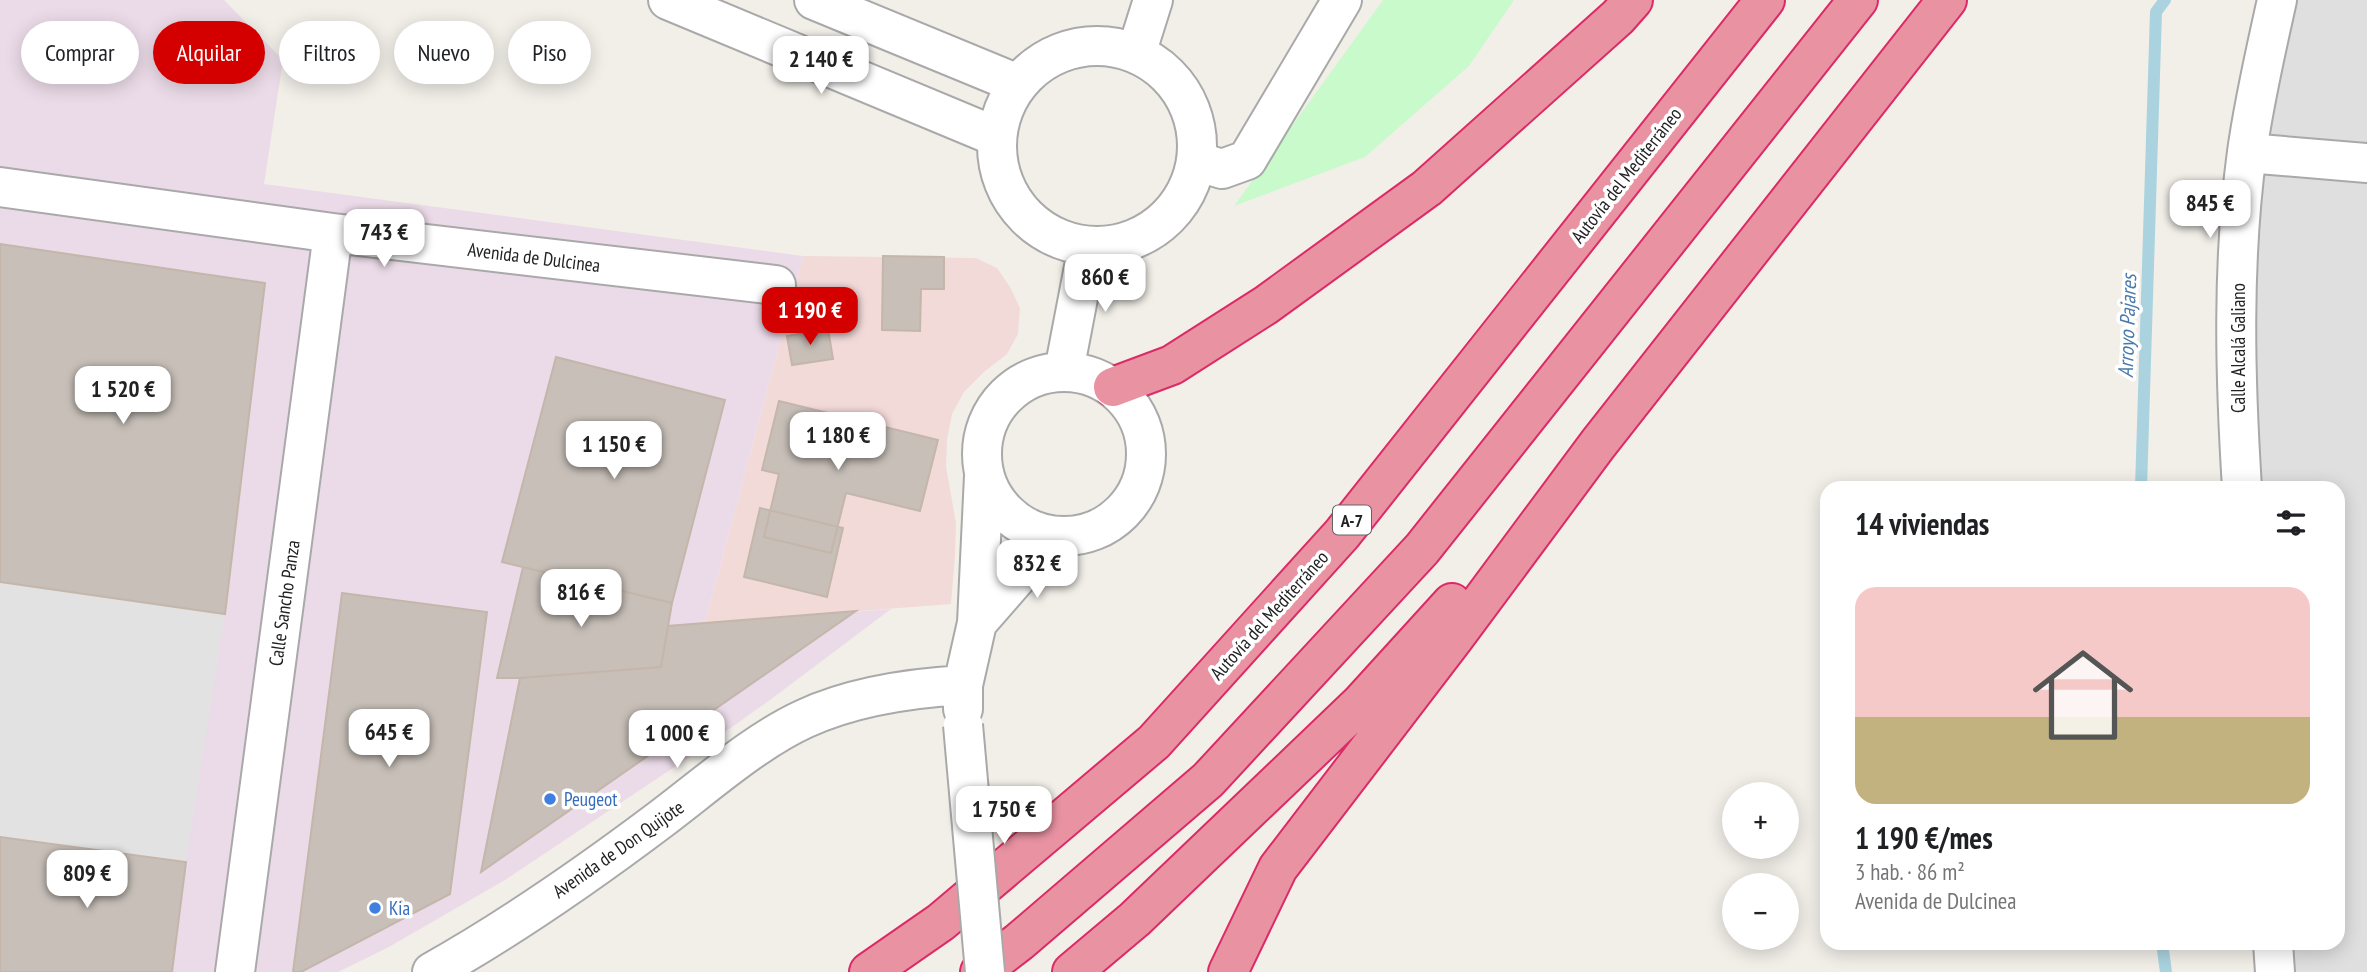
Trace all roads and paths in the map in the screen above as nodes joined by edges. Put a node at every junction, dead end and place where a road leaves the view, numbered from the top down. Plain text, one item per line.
1 (668, 0) edge
2 (814, 0) edge
3 (1153, 0) edge
4 (1342, 0) edge
5 (1633, 0) edge
6 (1765, 0) edge
7 (1858, 0) edge
8 (1947, 0) edge
9 (2277, 0) edge
10 (1136, 54) junction
11 (1018, 84) junction
12 (997, 137) junction
13 (2247, 153) junction
14 (1196, 161) junction
15 (2367, 163) edge
16 (0, 187) edge
17 (333, 233) junction
18 (1088, 246) junction
19 (776, 285) dead end
20 (1064, 371) junction
21 (1113, 387) junction
22 (1598, 444) junction
23 (984, 476) junction
24 (2242, 481) edge
25 (1052, 537) junction
26 (976, 623) junction
27 (963, 685) junction
28 (2273, 950) edge
29 (235, 972) edge
30 (432, 972) edge
31 (869, 972) edge
32 (983, 972) edge
33 (1072, 972) edge
34 (1228, 972) edge
35 (2275, 972) edge

1 - 12 street
2 - 11 street
3 - 10 street
4 - 14 street
5 - 21 highway
6 - 31 highway, Autovía del Mediterráneo / A-7
7 - 32 highway
8 - 22 highway
9 - 13 street, Calle Alcalá Galiano
10 - 11 street
10 - 14 street
11 - 12 street
12 - 18 street
13 - 15 street
13 - 24 street, Calle Alcalá Galiano
14 - 18 street
16 - 17 street, Avenida de Dulcinea
17 - 19 street, Avenida de Dulcinea
17 - 29 street, Calle Sancho Panza
18 - 20 street
20 - 21 street
20 - 23 street
21 - 25 street
22 - 33 highway
22 - 34 highway
23 - 25 street
23 - 26 street
25 - 26 street
26 - 27 street
27 - 30 street, Avenida de Don Quijote
27 - 32 street, bridge
28 - 35 street

